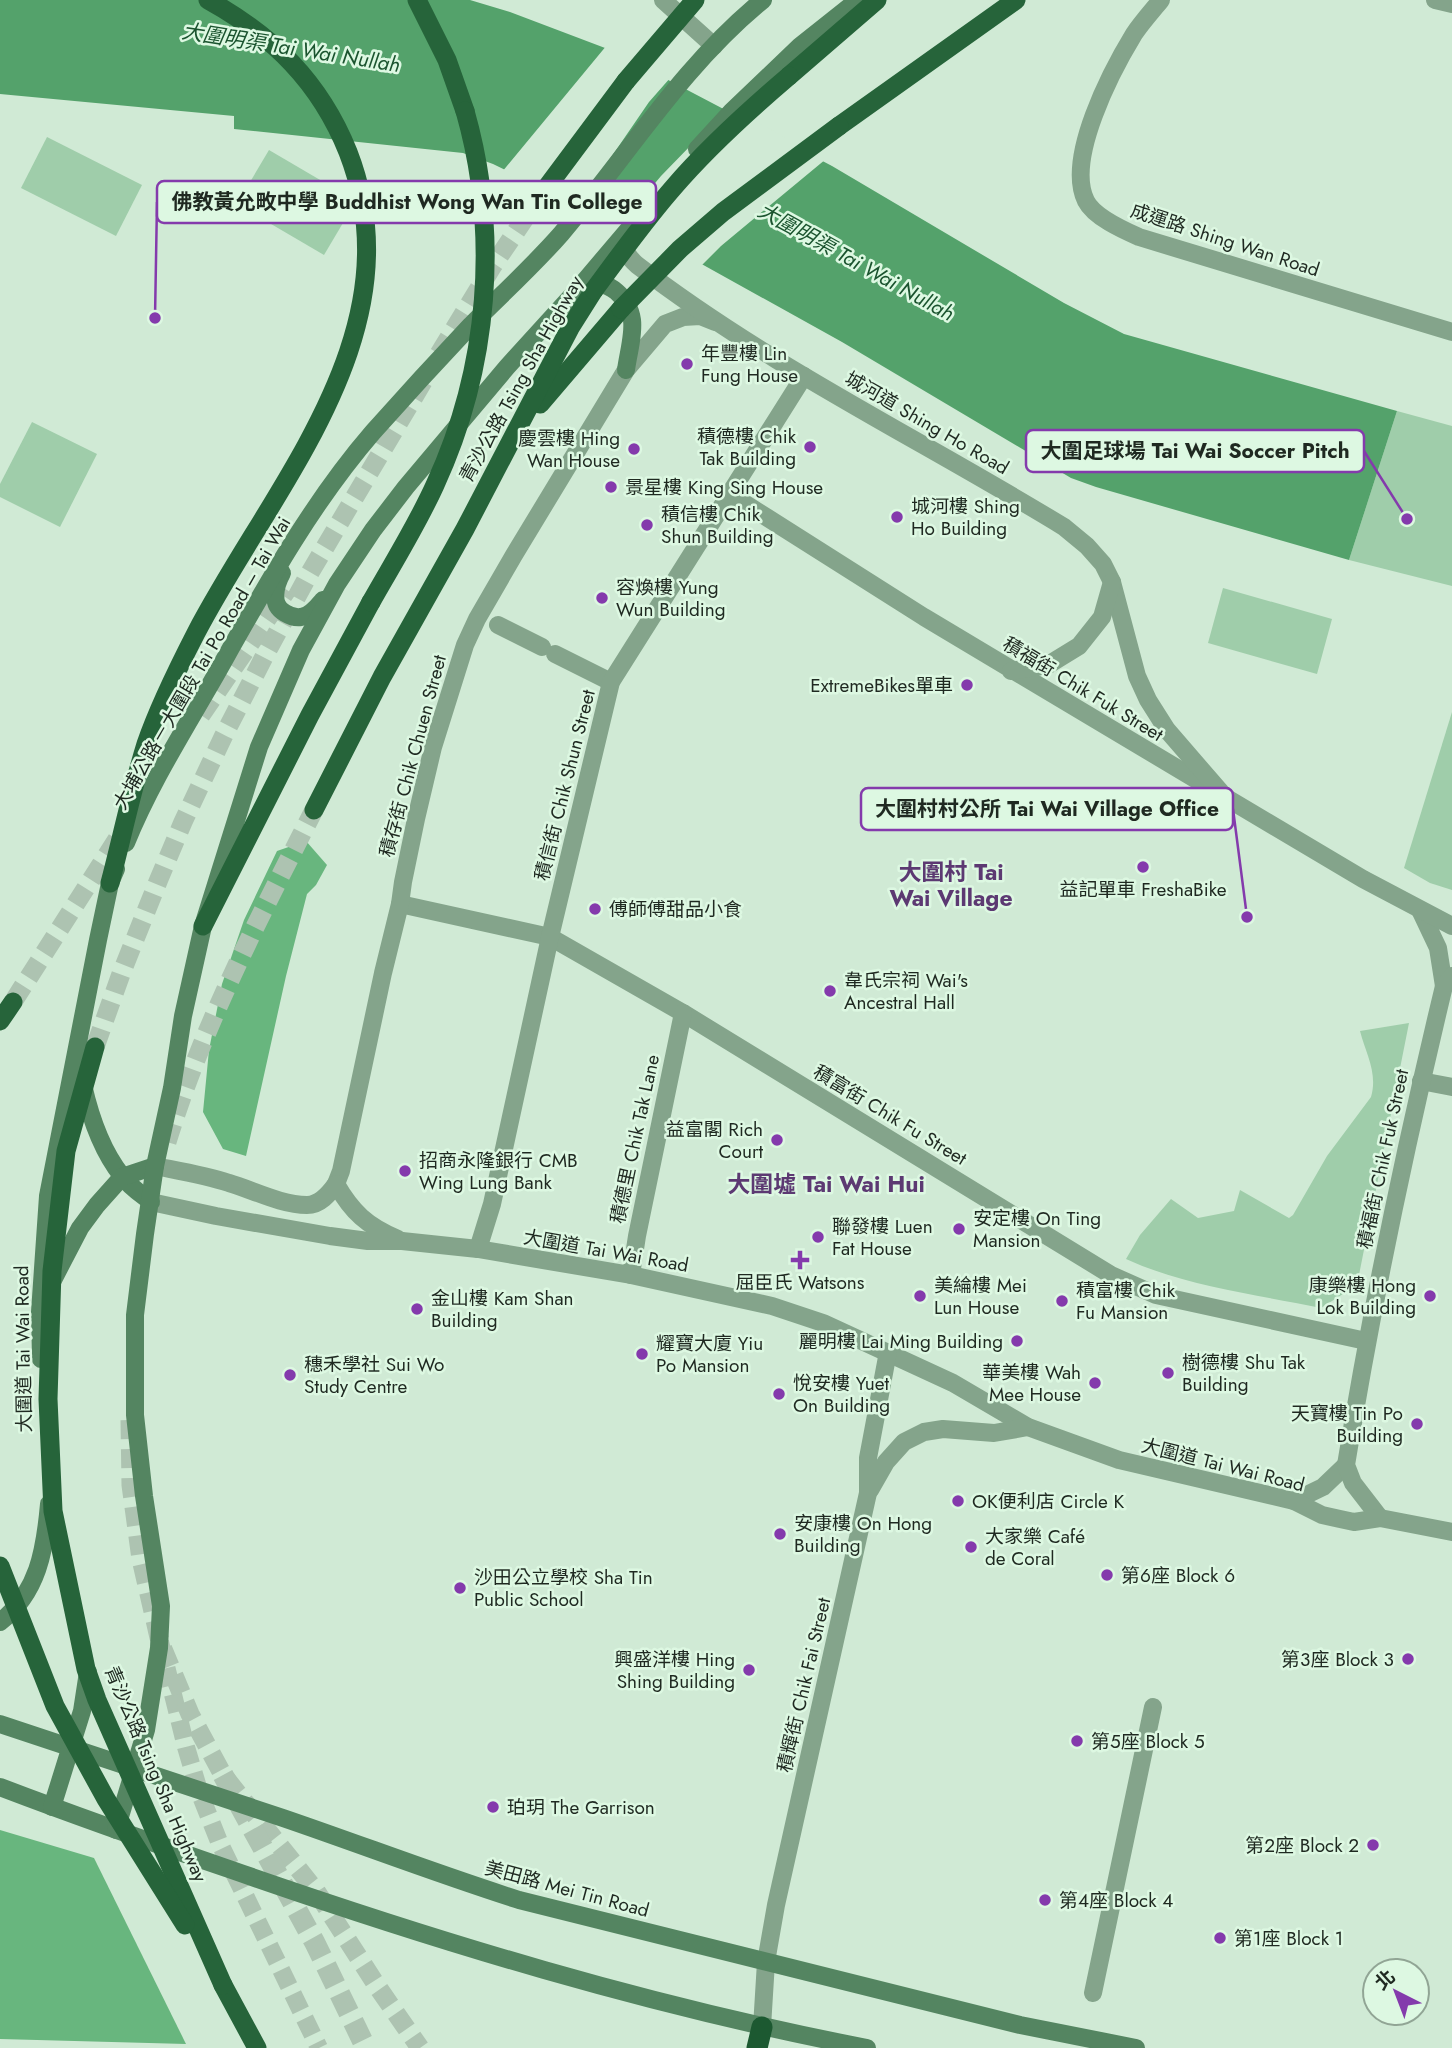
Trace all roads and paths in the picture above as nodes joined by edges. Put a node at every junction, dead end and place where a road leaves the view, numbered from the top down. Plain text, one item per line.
1 (208, 0) edge
2 (417, 0) edge
3 (663, 0) edge
4 (695, 0) edge
5 (763, 0) edge
6 (858, 0) edge
7 (877, 0) edge
8 (1016, 0) edge
9 (1161, 0) edge
10 (1435, 0) edge
11 (1452, 4) edge
12 (709, 51) junction
13 (538, 199) tunnel mouth
14 (625, 234) junction
15 (577, 290) junction
16 (721, 324) junction
17 (1452, 332) edge
18 (626, 369) junction
19 (804, 376) junction
20 (519, 429) junction
21 (373, 432) junction
22 (730, 494) junction
23 (1111, 582) junction
24 (337, 584) junction
25 (498, 625) dead end
26 (1011, 671) junction
27 (611, 682) junction
28 (1225, 797) junction
29 (314, 810) tunnel mouth
30 (110, 883) junction
31 (400, 904) junction
32 (1420, 910) junction
33 (203, 926) junction
34 (1452, 926) edge
35 (550, 937) junction
36 (1448, 981) edge
37 (13, 1002) tunnel mouth
38 (683, 1013) junction
39 (0, 1021) edge
40 (86, 1049) junction
41 (1421, 1080) junction
42 (1452, 1087) edge
43 (155, 1166) junction
44 (122, 1177) junction
45 (336, 1184) junction
46 (151, 1202) junction
47 (402, 1241) junction
48 (478, 1249) junction
49 (631, 1275) junction
50 (40, 1312) junction
51 (1366, 1341) junction
52 (888, 1352) junction
53 (1028, 1427) junction
54 (1346, 1465) junction
55 (51, 1480) junction
56 (868, 1493) junction
57 (1294, 1501) junction
58 (1380, 1518) junction
59 (1452, 1532) edge
60 (0, 1566) edge
61 (0, 1622) edge
62 (1153, 1707) dead end
63 (0, 1724) edge
64 (71, 1748) junction
65 (134, 1768) junction
66 (0, 1787) edge
67 (52, 1807) junction
68 (116, 1830) junction
69 (766, 1962) junction
70 (223, 1985) junction
71 (1093, 1993) dead end
72 (762, 2027) junction
73 (257, 2048) edge
74 (757, 2048) edge
75 (867, 2048) edge
76 (1136, 2048) edge

1 - 30 highway
2 - 33 highway, bridge
3 - 12 street
4 - 13 highway, bridge
5 - 12 main road, 大埔公路－大圍段 Tai Po Road – Tai Wai
6 - 14 main road
7 - 20 highway, 青沙公路 Tsing Sha Highway, bridge
8 - 20 highway, bridge
9 - 17 street, 成運路 Shing Wan Road
10 - 11 street
12 - 21 main road, 大埔公路－大圍段 Tai Po Road – Tai Wai
14 - 15 main road
14 - 16 street, 城河道 Shing Ho Road
15 - 18 main road
15 - 24 main road
16 - 18 street, 積存街 Chik Chuen Street
16 - 19 street, 城河道 Shing Ho Road
18 - 31 street, 積存街 Chik Chuen Street
19 - 22 street, 積信街 Chik Shun Street
19 - 23 street, 城河道 Shing Ho Road
20 - 29 highway, 青沙公路 Tsing Sha Highway
21 - 24 main road
21 - 30 main road, 大埔公路－大圍段 Tai Po Road – Tai Wai
22 - 26 street, 積福街 Chik Fuk Street
22 - 27 street, 積信街 Chik Shun Street
23 - 26 street
23 - 28 street, 城河道 Shing Ho Road
24 - 33 main road
25 - 27 street
26 - 28 street, 積福街 Chik Fuk Street
27 - 35 street, 積信街 Chik Shun Street
28 - 32 street, 積福街 Chik Fuk Street
30 - 40 main road, 大埔公路－大圍段 Tai Po Road – Tai Wai
31 - 35 street, 積富街 Chik Fu Street
31 - 45 street, 積存街 Chik Chuen Street
32 - 34 street, 積福街 Chik Fuk Street
32 - 36 street, 積福街 Chik Fuk Street
33 - 43 main road
35 - 38 street, 積富街 Chik Fu Street
35 - 48 street, 積信街 Chik Shun Street
36 - 41 street, 積福街 Chik Fuk Street
37 - 39 highway
38 - 49 street, 積德里 Chik Tak Lane
38 - 51 street, 積富街 Chik Fu Street
40 - 44 main road
40 - 50 main road, 大圍道 Tai Wai Road
40 - 70 highway, 青沙公路 Tsing Sha Highway, bridge
41 - 42 street
41 - 51 street, 積福街 Chik Fuk Street
43 - 44 main road
43 - 45 street
43 - 46 main road
44 - 46 main road
44 - 50 main road
45 - 47 street
46 - 47 street, 大圍道 Tai Wai Road
46 - 65 main road
47 - 48 street, 大圍道 Tai Wai Road
48 - 49 street, 大圍道 Tai Wai Road
49 - 52 street, 大圍道 Tai Wai Road
50 - 55 main road, 大圍道 Tai Wai Road
51 - 54 street, 積福街 Chik Fuk Street
52 - 53 street, 大圍道 Tai Wai Road
52 - 56 street, 積輝街 Chik Fai Street
53 - 56 street
53 - 57 street, 大圍道 Tai Wai Road
54 - 57 street
54 - 58 street
55 - 61 main road
55 - 64 main road, 大圍道 Tai Wai Road
56 - 69 street, 積輝街 Chik Fai Street
57 - 58 street, 大圍道 Tai Wai Road
58 - 59 street, 大圍道 Tai Wai Road
60 - 70 highway, bridge
62 - 71 street
63 - 64 main road, 美田路 Mei Tin Road
64 - 65 main road, 美田路 Mei Tin Road
64 - 67 main road, 大圍道 Tai Wai Road
65 - 68 main road
65 - 69 main road, 美田路 Mei Tin Road
66 - 67 main road
67 - 68 main road
68 - 72 main road
69 - 72 street, 積輝街 Chik Fai Street
69 - 76 main road, 美田路 Mei Tin Road
70 - 73 highway, 青沙公路 Tsing Sha Highway
72 - 74 highway
72 - 75 main road

